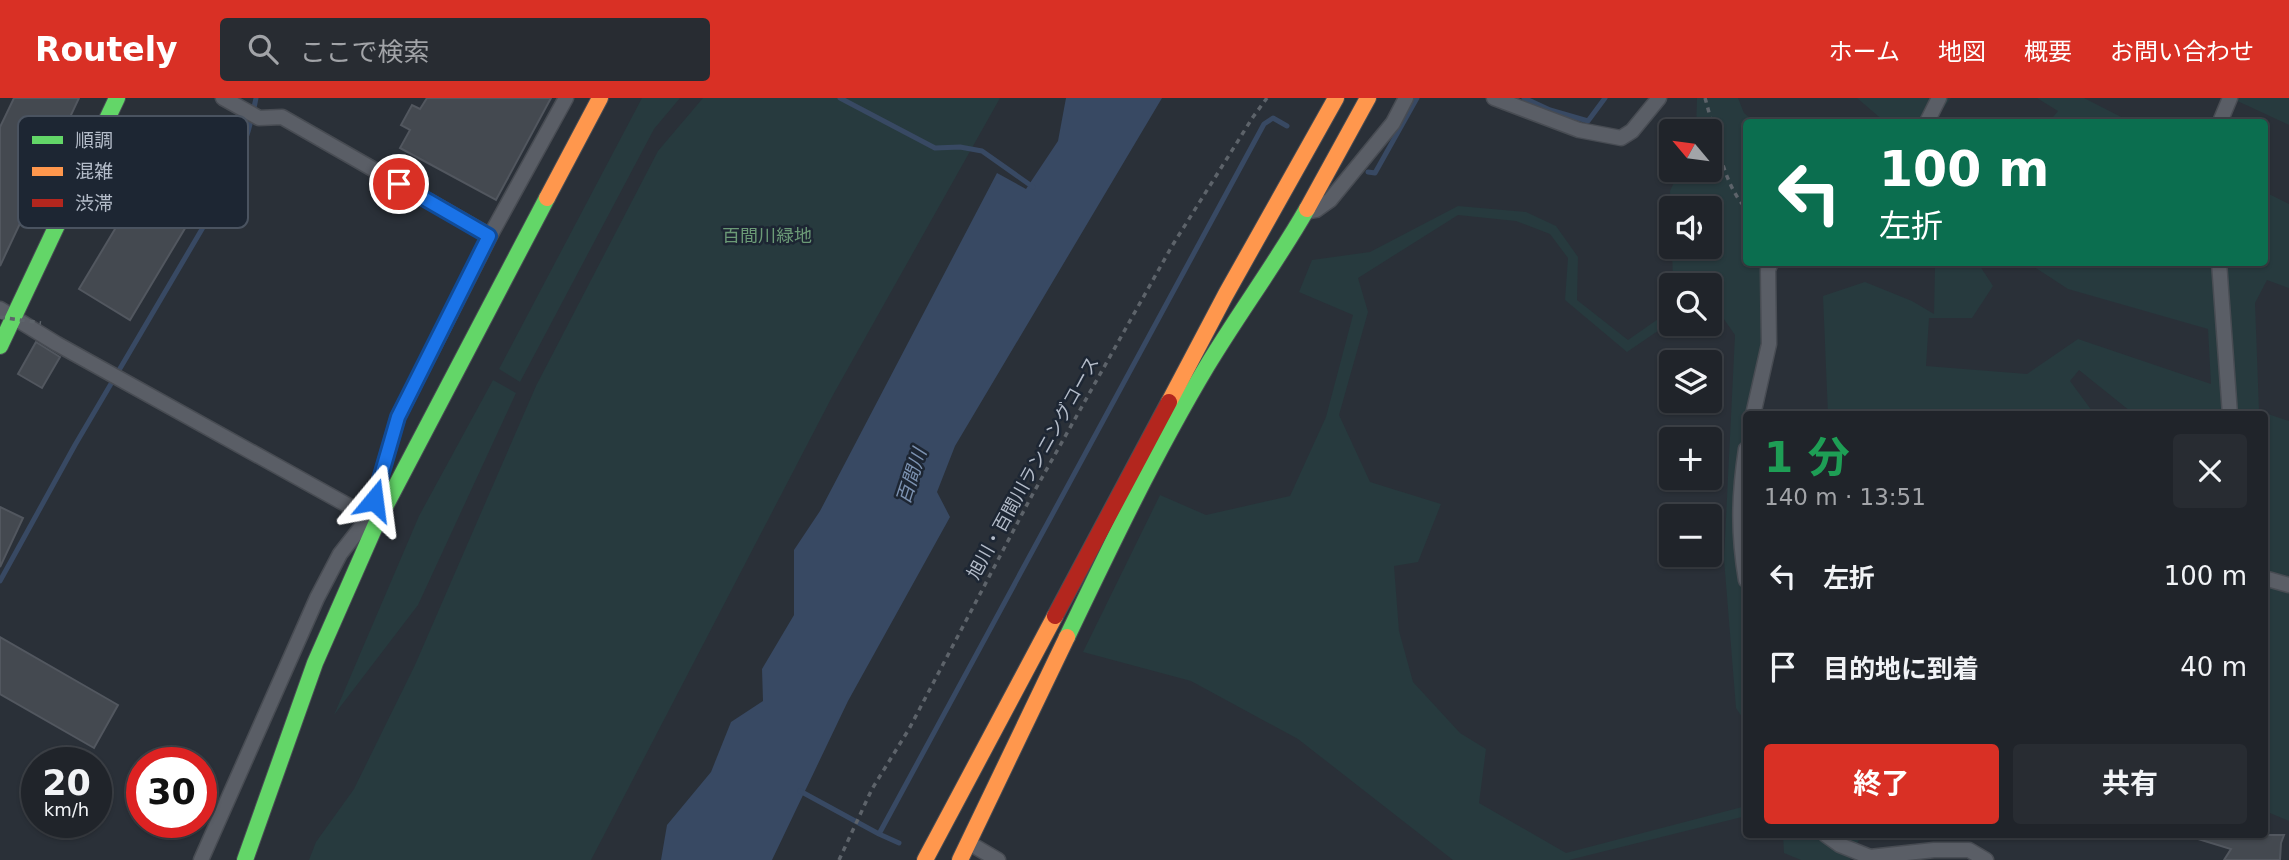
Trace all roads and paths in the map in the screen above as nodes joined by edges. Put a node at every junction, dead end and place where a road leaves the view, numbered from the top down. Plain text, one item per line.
1 (117, 98) edge
2 (223, 98) edge
3 (566, 98) edge
4 (600, 98) edge
5 (1267, 98) edge
6 (1336, 98) edge
7 (1368, 98) edge
8 (1406, 98) edge
9 (1494, 98) edge
10 (1659, 98) edge
11 (1705, 98) edge
12 (1939, 98) edge
13 (2230, 98) edge
14 (108, 116) edge
15 (1928, 119) edge
16 (2221, 119) edge
17 (1743, 205) edge
18 (1305, 212) junction
19 (50, 228) edge
20 (489, 236) junction
21 (1770, 266) edge
22 (2219, 266) edge
23 (5, 314) edge
24 (41, 323) dead end
25 (0, 346) edge
26 (1754, 411) edge
27 (2230, 411) edge
28 (1743, 470) edge
29 (373, 519) junction
30 (1743, 562) edge
31 (2268, 579) edge
32 (2289, 584) edge
33 (1830, 838) edge
34 (969, 843) junction
35 (201, 860) edge
36 (245, 860) edge
37 (839, 860) edge
38 (925, 860) edge
39 (960, 860) edge
40 (998, 860) edge
41 (1986, 860) edge

1 - 14 main road
2 - 20 street
3 - 20 street
4 - 29 main road
5 - 37 path, 旭川・百間川ランニングコース
6 - 38 main road
7 - 18 main road
8 - 18 street
9 - 10 street
11 - 17 path
12 - 15 street
13 - 16 street
18 - 34 main road
19 - 23 main road
20 - 29 street
21 - 26 street
22 - 27 street
23 - 24 path, bridge
23 - 25 main road
23 - 29 street
28 - 30 street
29 - 35 street
29 - 36 main road
31 - 32 street
33 - 41 street
34 - 39 main road
34 - 40 street

